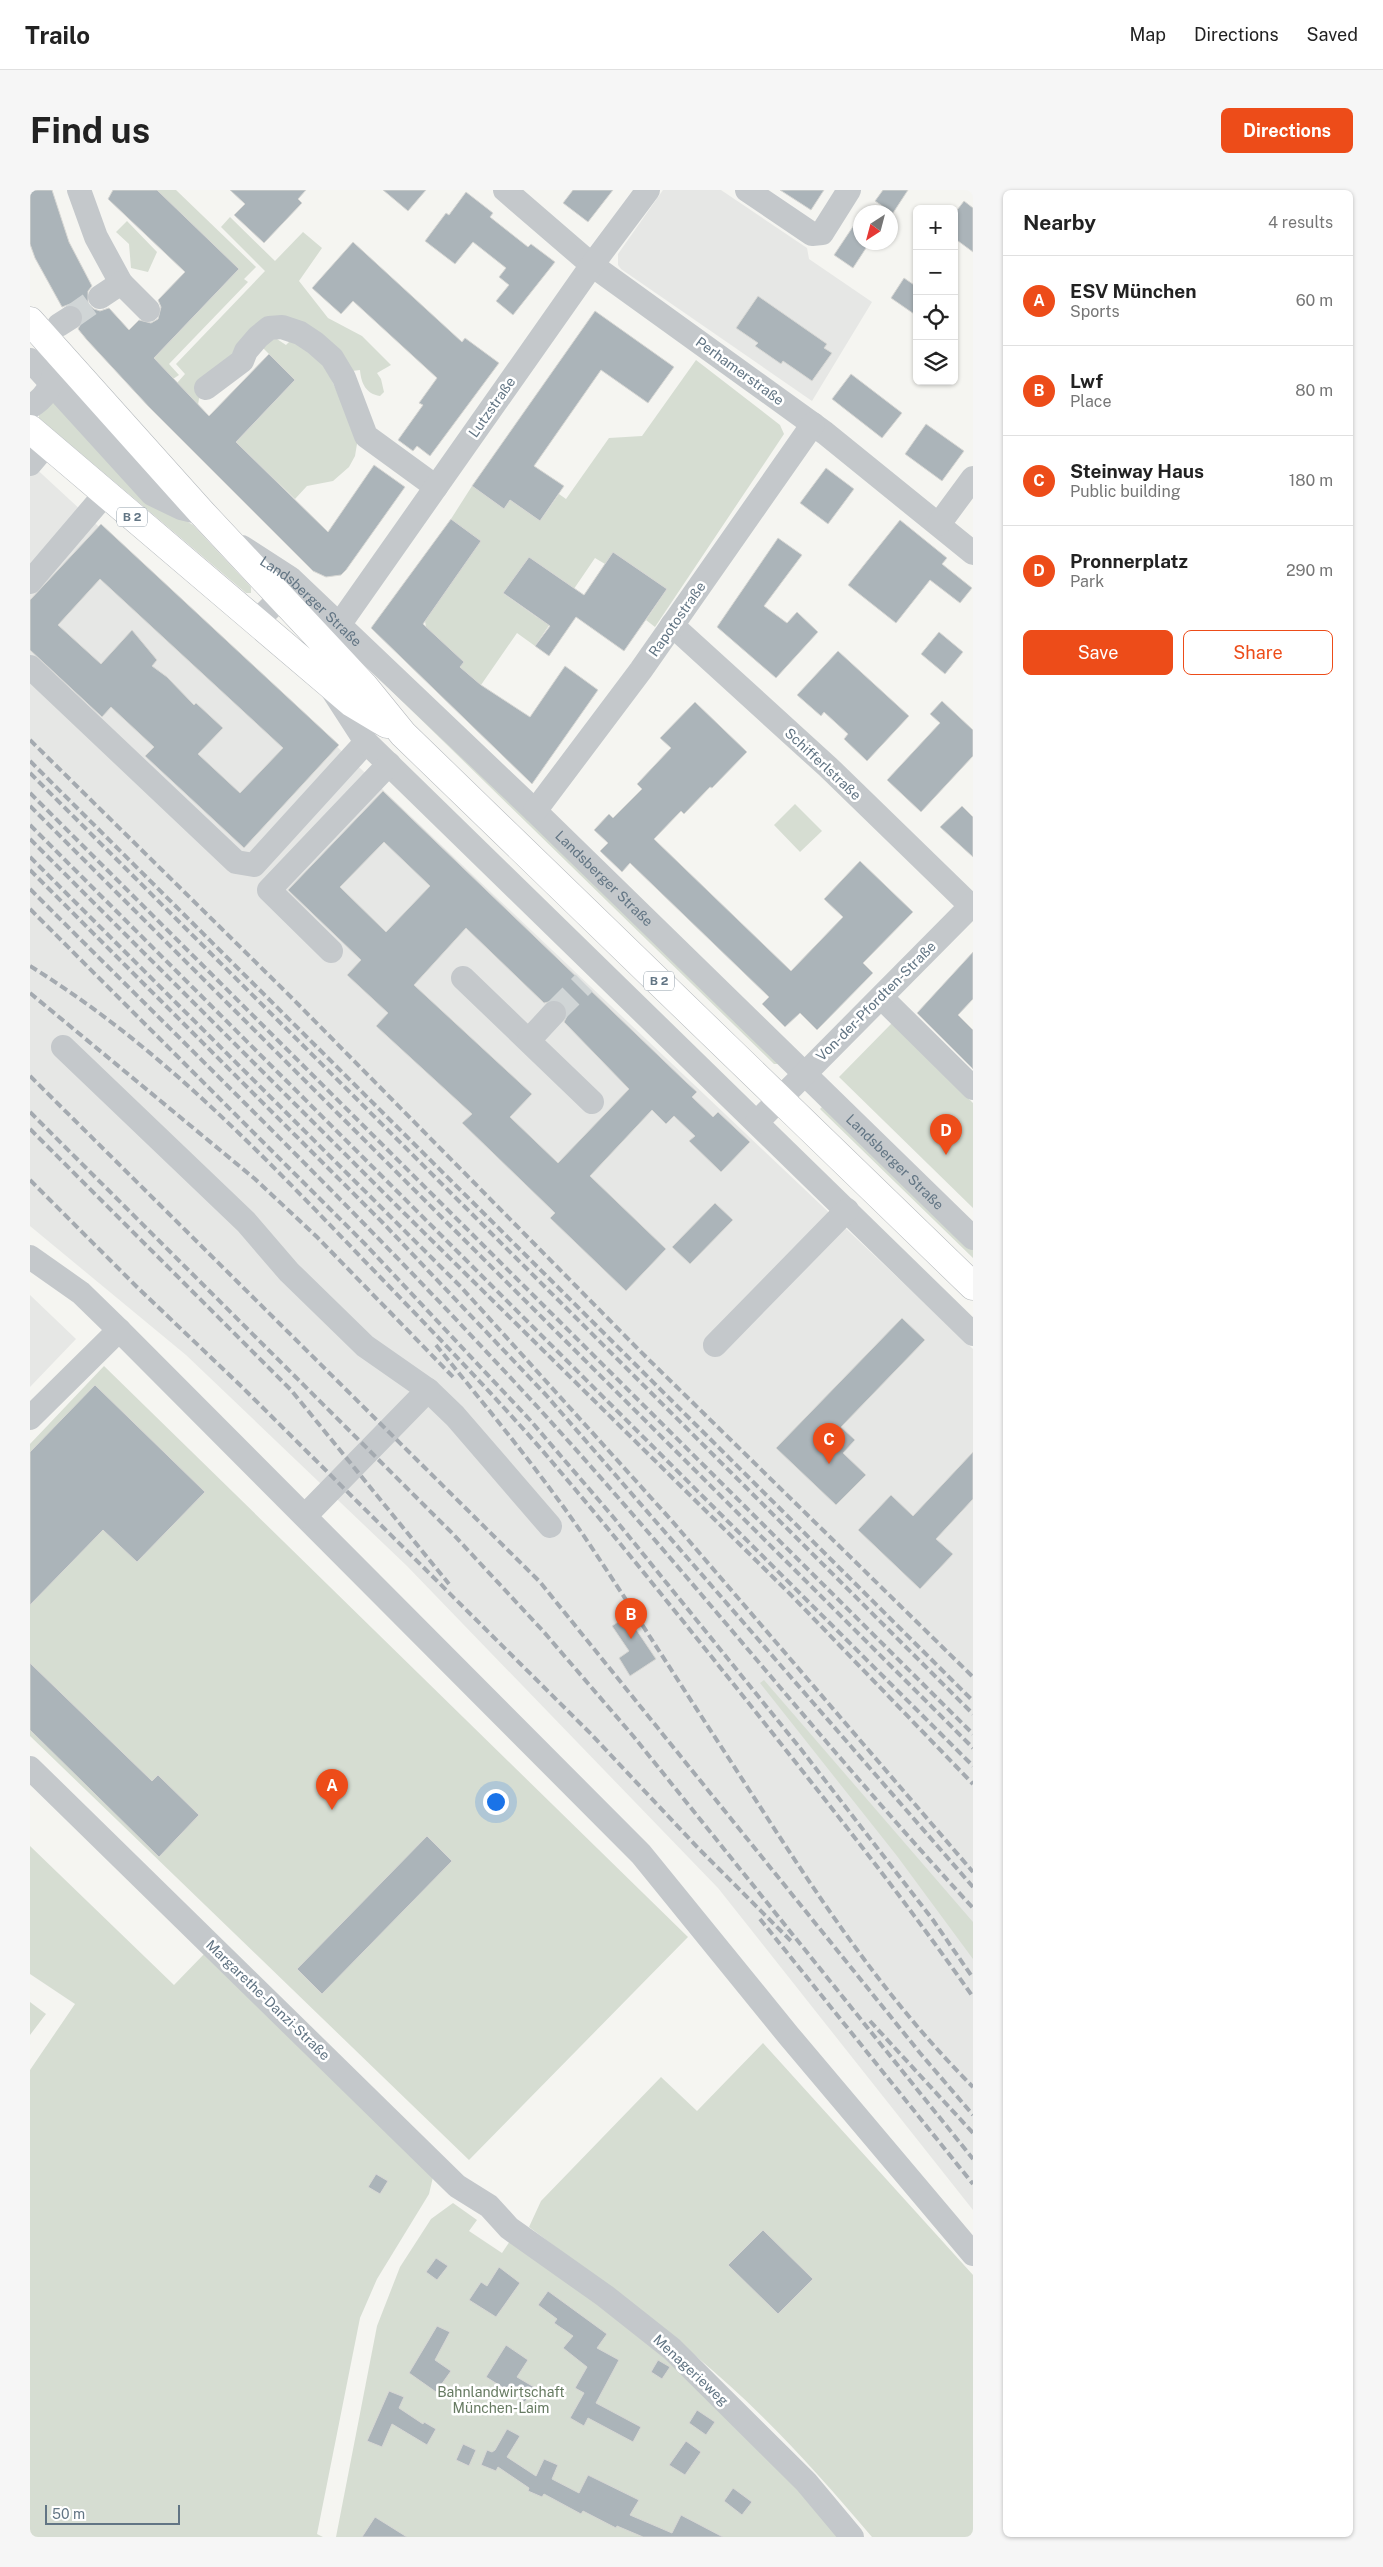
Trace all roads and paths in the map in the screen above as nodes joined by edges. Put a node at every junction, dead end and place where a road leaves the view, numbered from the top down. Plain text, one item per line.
1 (79, 190) edge
2 (505, 190) edge
3 (648, 190) edge
4 (747, 190) edge
5 (849, 190) edge
6 (592, 264) junction
7 (121, 283) junction
8 (100, 297) tunnel mouth
9 (148, 310) dead end
10 (30, 321) edge
11 (59, 352) junction
12 (30, 360) edge
13 (51, 384) junction
14 (206, 388) dead end
15 (30, 407) edge
16 (813, 424) junction
17 (36, 446) edge
18 (973, 478) edge
19 (436, 487) junction
20 (105, 494) junction
21 (202, 513) junction
22 (939, 524) junction
23 (224, 536) junction
24 (973, 553) edge
25 (36, 575) edge
26 (280, 598) junction
27 (256, 622) junction
28 (672, 625) junction
29 (339, 626) junction
30 (30, 667) edge
31 (327, 681) junction
32 (403, 734) junction
33 (366, 742) junction
34 (389, 764) junction
35 (536, 812) junction
36 (972, 905) edge
37 (331, 951) dead end
38 (463, 978) dead end
39 (882, 998) junction
40 (554, 1013) tunnel mouth
41 (528, 1040) junction
42 (63, 1047) dead end
43 (804, 1072) junction
44 (973, 1088) edge
45 (779, 1098) junction
46 (592, 1102) dead end
47 (757, 1122) junction
48 (847, 1210) junction
49 (973, 1238) edge
50 (30, 1256) edge
51 (973, 1286) edge
52 (119, 1330) junction
53 (973, 1334) edge
54 (715, 1345) dead end
55 (428, 1390) junction
56 (32, 1412) edge
57 (305, 1516) junction
58 (550, 1526) dead end
59 (30, 1768) edge
60 (509, 2228) joint
61 (973, 2254) edge
62 (852, 2537) edge

1 - 7 street
2 - 6 street, Perhamerstraße
3 - 6 street, Lutzstraße
4 - 5 street
6 - 16 street, Perhamerstraße
6 - 19 street, Lutzstraße
7 - 8 street
7 - 9 street
10 - 11 main road, Landsberger Straße / B 2
11 - 13 street
11 - 21 main road, Landsberger Straße / B 2
12 - 13 street
13 - 15 street
13 - 21 street
14 - 19 street
16 - 22 street, Perhamerstraße
16 - 28 street, Rapotostraße
17 - 20 main road, Landsberger Straße / B 2
18 - 22 street
19 - 29 street, Lutzstraße
20 - 25 street
20 - 27 main road, Landsberger Straße / B 2
21 - 23 main road, Landsberger Straße / B 2
22 - 24 street, Perhamerstraße
23 - 26 main road, Landsberger Straße / B 2
23 - 29 street, Landsberger Straße
26 - 27 street
26 - 32 main road, Landsberger Straße / B 2
27 - 31 main road, Landsberger Straße / B 2
28 - 35 street, Rapotostraße
28 - 36 street, Schifferlstraße
29 - 35 street, Landsberger Straße
30 - 33 street
31 - 32 main road, Landsberger Straße / B 2
31 - 33 street, Landsberger Straße
32 - 45 main road, Landsberger Straße / B 2
33 - 34 street, Landsberger Straße
34 - 37 street
34 - 47 street, Landsberger Straße
35 - 43 street, Landsberger Straße
36 - 39 street, Von-der-Pfordten-Straße
38 - 41 street
39 - 43 street, Von-der-Pfordten-Straße
39 - 44 street
40 - 41 street
41 - 46 street
42 - 55 street
43 - 45 street, Von-der-Pfordten-Straße
43 - 49 street, Landsberger Straße
45 - 47 street
45 - 51 main road, Landsberger Straße / B 2
47 - 48 street, Landsberger Straße
48 - 53 street, Landsberger Straße
48 - 54 street
50 - 52 street
52 - 56 street
52 - 57 street
55 - 57 street
55 - 58 street
57 - 61 street
59 - 60 street, Margarethe-Danzi-Straße
60 - 62 street, Menagerieweg

